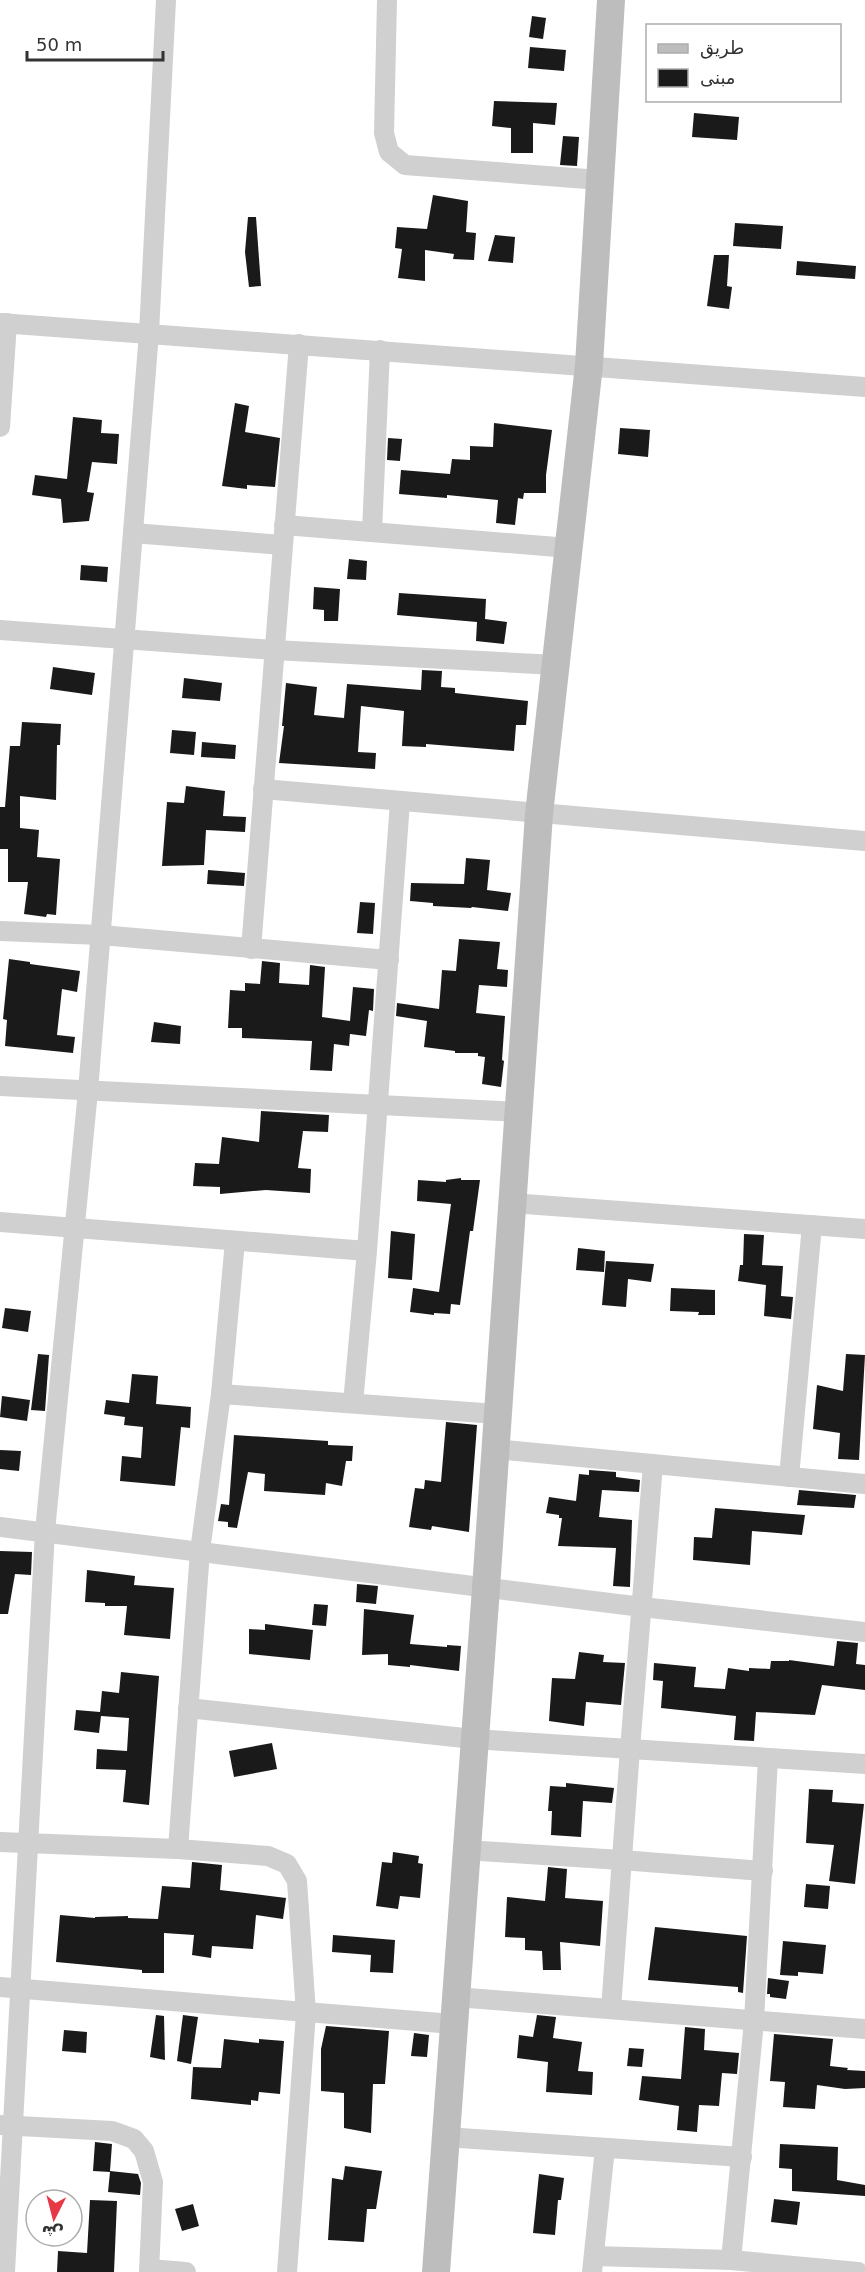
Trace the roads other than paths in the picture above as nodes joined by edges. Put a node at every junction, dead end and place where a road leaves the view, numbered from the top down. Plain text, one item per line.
1 (166, 0) edge
2 (387, 0) edge
3 (612, 0) edge
4 (600, 180) junction
5 (4, 323) edge
6 (149, 333) junction
7 (299, 344) junction
8 (380, 350) junction
9 (589, 365) junction
10 (865, 387) edge
11 (0, 427) edge
12 (284, 525) junction
13 (372, 532) junction
14 (133, 533) junction
15 (282, 545) junction
16 (569, 548) junction
17 (0, 630) edge
18 (124, 639) junction
19 (274, 650) junction
20 (556, 665) junction
21 (263, 789) junction
22 (400, 802) junction
23 (539, 814) junction
24 (865, 841) edge
25 (0, 931) edge
26 (100, 935) junction
27 (251, 949) junction
28 (389, 960) junction
29 (0, 1086) edge
30 (88, 1091) junction
31 (378, 1106) junction
32 (518, 1112) junction
33 (511, 1203) junction
34 (0, 1222) edge
35 (812, 1225) junction
36 (75, 1229) junction
37 (865, 1229) edge
38 (235, 1241) junction
39 (367, 1251) junction
40 (221, 1394) junction
41 (353, 1403) junction
42 (497, 1414) junction
43 (495, 1449) junction
44 (653, 1464) junction
45 (789, 1477) junction
46 (865, 1484) edge
47 (0, 1527) edge
48 (45, 1531) junction
49 (200, 1551) junction
50 (486, 1588) junction
51 (642, 1607) junction
52 (865, 1632) edge
53 (188, 1708) junction
54 (473, 1739) junction
55 (630, 1749) junction
56 (768, 1758) junction
57 (865, 1764) edge
58 (0, 1842) edge
59 (27, 1844) junction
60 (178, 1849) junction
61 (465, 1850) junction
62 (621, 1860) junction
63 (763, 1871) junction
64 (10, 1988) edge
65 (611, 2009) junction
66 (454, 2011) junction
67 (306, 2013) junction
68 (754, 2020) junction
69 (865, 2029) edge
70 (6, 2126) edge
71 (445, 2137) junction
72 (605, 2148) junction
73 (742, 2157) junction
74 (730, 2260) junction
75 (593, 2264) edge
76 (865, 2264) edge
77 (149, 2271) edge
78 (5, 2272) edge
79 (186, 2272) edge
80 (287, 2272) edge
81 (436, 2272) edge
82 (858, 2272) edge
83 (864, 2272) edge

1 - 6 street
2 - 4 street
3 - 4 street
4 - 9 street
5 - 6 street
5 - 11 street
6 - 7 street
6 - 14 street
7 - 8 street
7 - 12 street
8 - 9 street
8 - 13 street
9 - 10 street
9 - 16 street
12 - 13 street
12 - 15 street
13 - 16 street
14 - 15 street
14 - 18 street
15 - 19 street
16 - 20 street
17 - 18 street
18 - 19 street
18 - 26 street
19 - 20 street
19 - 21 street
20 - 23 street
21 - 22 street
21 - 27 street
22 - 23 street
22 - 28 street
23 - 24 street
23 - 32 street
25 - 26 street
26 - 27 street
26 - 30 street
27 - 28 street
28 - 31 street
29 - 30 street
30 - 31 street
30 - 36 street
31 - 32 street
31 - 39 street
32 - 33 street
33 - 35 street
33 - 42 street
34 - 36 street
35 - 37 street
35 - 45 street
36 - 38 street
36 - 48 street
38 - 39 street
38 - 40 street
39 - 41 street
40 - 41 street
40 - 49 street
41 - 42 street
42 - 43 street
43 - 44 street
43 - 50 street
44 - 45 street
44 - 51 street
45 - 46 street
47 - 48 street
48 - 49 street
48 - 59 street
49 - 50 street
49 - 53 street
50 - 51 street
50 - 54 street
51 - 52 street
51 - 55 street
53 - 54 street
53 - 60 street
54 - 55 street
54 - 61 street
55 - 56 street
55 - 62 street
56 - 57 street
56 - 63 street
58 - 59 street
59 - 60 street
59 - 64 street
60 - 67 street
61 - 62 street
61 - 66 street
62 - 63 street
62 - 65 street
63 - 68 street
64 - 67 street
64 - 70 street
65 - 66 street
65 - 68 street
66 - 67 street
66 - 71 street
67 - 80 street
68 - 69 street
68 - 73 street
70 - 77 street
70 - 78 street
71 - 72 street
71 - 81 street
72 - 73 street
72 - 75 street
73 - 74 street
74 - 75 street
74 - 82 street
76 - 83 street
77 - 79 street

